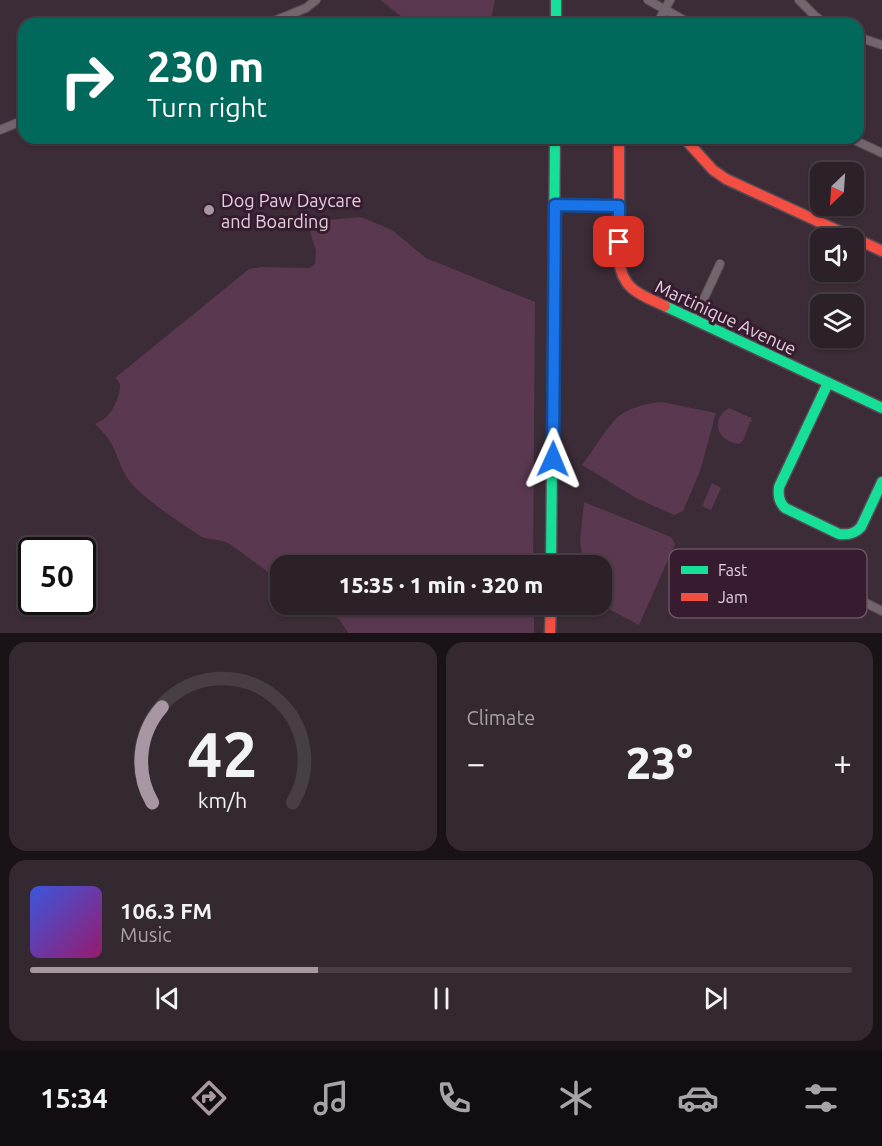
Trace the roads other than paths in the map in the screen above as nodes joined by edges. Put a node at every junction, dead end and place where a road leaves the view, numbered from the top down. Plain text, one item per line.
1 (316, 0) edge
2 (556, 0) edge
3 (648, 0) edge
4 (670, 0) edge
5 (799, 0) edge
6 (665, 10) junction
7 (282, 18) edge
8 (556, 18) edge
9 (660, 18) edge
10 (680, 18) edge
11 (818, 18) edge
12 (864, 39) edge
13 (882, 45) edge
14 (18, 122) edge
15 (0, 130) edge
16 (555, 144) edge
17 (619, 144) edge
18 (689, 144) edge
19 (863, 144) edge
20 (882, 153) edge
21 (555, 205) junction
22 (619, 206) junction
23 (882, 251) edge
24 (720, 264) dead end
25 (694, 320) junction
26 (828, 383) junction
27 (882, 408) edge
28 (882, 482) edge
29 (551, 555) edge
30 (867, 603) edge
31 (882, 610) edge
32 (551, 615) edge
33 (550, 633) edge

1 - 7 street
2 - 8 street
3 - 6 street
4 - 6 street
5 - 11 street
6 - 9 street
6 - 10 street
12 - 13 street
14 - 15 street
16 - 21 street
17 - 22 street, Martinique Avenue
18 - 23 street
19 - 20 street
21 - 22 street
21 - 29 street
22 - 25 street, Martinique Avenue
24 - 25 street
25 - 26 street, Martinique Avenue
26 - 27 street, Martinique Avenue
26 - 28 street
30 - 31 street
32 - 33 street

